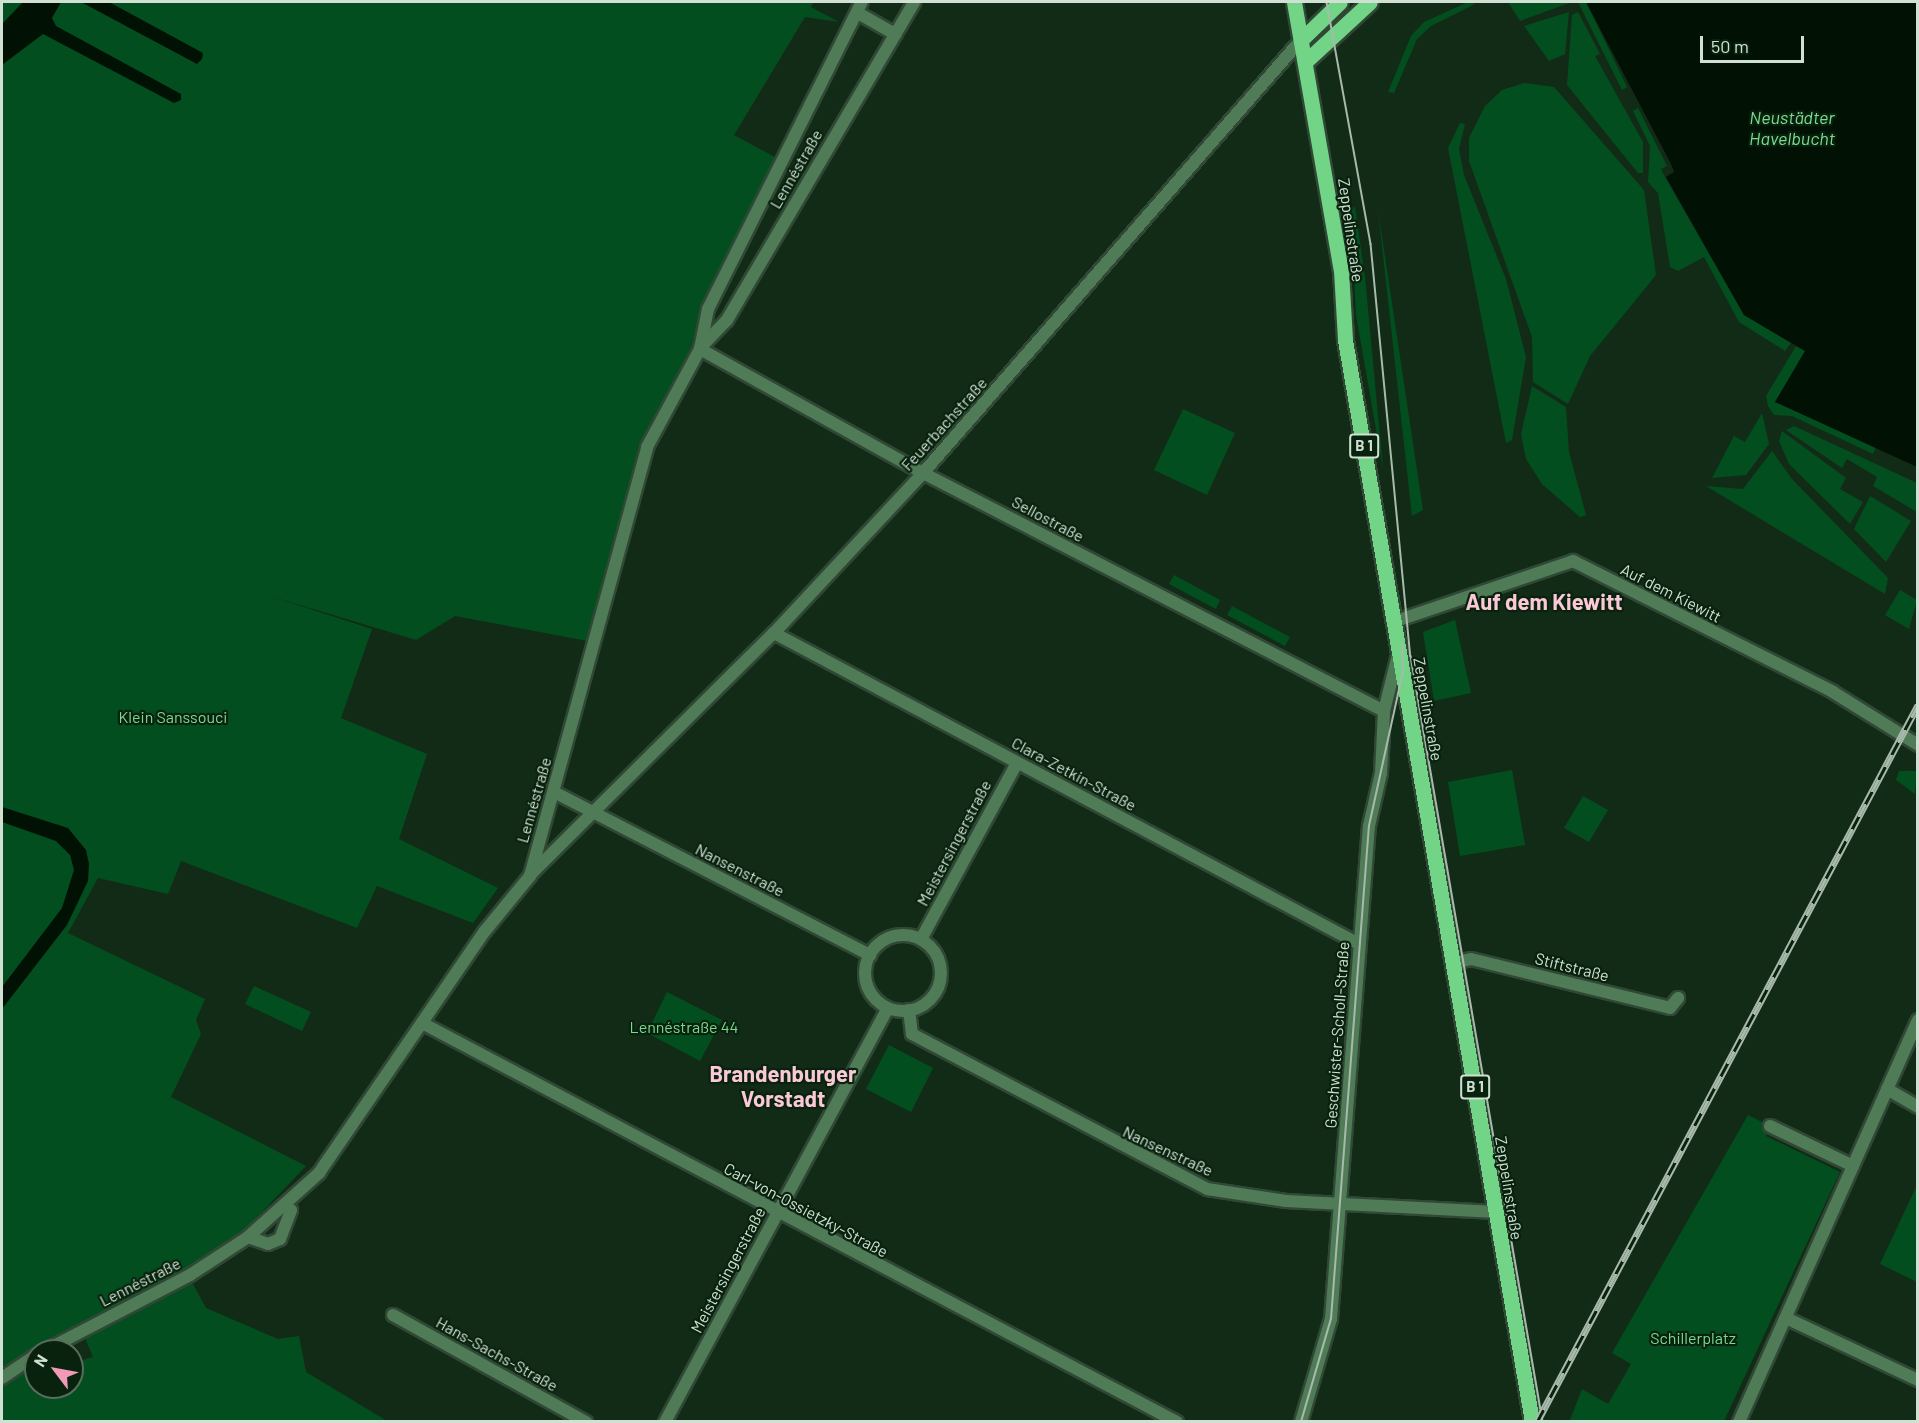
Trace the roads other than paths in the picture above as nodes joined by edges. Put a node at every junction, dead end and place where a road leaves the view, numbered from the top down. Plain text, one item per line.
1 (914, 2) edge
2 (1294, 2) edge
3 (1340, 2) edge
4 (1370, 2) edge
5 (860, 7) edge
6 (895, 34) junction
7 (1300, 40) junction
8 (1305, 62) junction
9 (700, 349) junction
10 (923, 473) junction
11 (1396, 621) junction
12 (774, 633) junction
13 (1400, 650) junction
14 (1384, 711) junction
15 (1917, 745) edge
16 (1017, 763) junction
17 (554, 792) junction
18 (596, 815) junction
19 (530, 876) junction
20 (921, 939) junction
21 (1359, 944) junction
22 (870, 955) junction
23 (1454, 963) junction
24 (1678, 998) dead end
25 (888, 1008) junction
26 (909, 1010) junction
27 (1917, 1020) edge
28 (422, 1023) junction
29 (1887, 1089) junction
30 (1917, 1107) edge
31 (1770, 1126) dead end
32 (1853, 1166) junction
33 (1341, 1204) junction
34 (289, 1206) junction
35 (1496, 1212) junction
36 (777, 1214) junction
37 (301, 1220) dead end
38 (248, 1237) junction
39 (393, 1315) dead end
40 (1786, 1318) junction
41 (67, 1339) edge
42 (24, 1363) edge
43 (2, 1378) edge
44 (1917, 1380) edge
45 (586, 1422) edge
46 (665, 1422) edge
47 (1177, 1422) edge
48 (1301, 1422) edge
49 (1532, 1422) edge
50 (1739, 1422) edge

1 - 6 street, Lennéstraße
2 - 7 main road, Zeppelinstraße
3 - 7 main road
4 - 8 main road
5 - 6 street
5 - 9 street, Lennéstraße
6 - 9 street, Lennéstraße
7 - 8 main road, Zeppelinstraße / B 1
7 - 10 street, Feuerbachstraße
8 - 11 main road, Zeppelinstraße / B 1
9 - 10 street, Sellostraße
9 - 17 street, Lennéstraße
10 - 12 street, Feuerbachstraße
10 - 14 street, Sellostraße
11 - 13 main road, Zeppelinstraße / B 1
11 - 15 street, Auf dem Kiewitt
12 - 16 street, Clara-Zetkin-Straße
12 - 18 street, Feuerbachstraße
13 - 14 street, Geschwister-Scholl-Straße
13 - 23 main road, Zeppelinstraße / B 1
14 - 21 street, Geschwister-Scholl-Straße
16 - 20 street, Meistersingerstraße
16 - 21 street, Clara-Zetkin-Straße
17 - 18 street
17 - 19 street, Lennéstraße
18 - 19 street, Feuerbachstraße
18 - 22 street, Nansenstraße
19 - 28 street, Lennéstraße
20 - 22 street
20 - 26 street
21 - 33 street, Geschwister-Scholl-Straße
22 - 25 street
23 - 24 street, Stiftstraße
23 - 35 main road, Zeppelinstraße / B 1
25 - 26 street
25 - 36 street, Meistersingerstraße
26 - 33 street, Nansenstraße
27 - 29 street
28 - 34 street, Lennéstraße
28 - 36 street, Carl-von-Ossietzky-Straße
29 - 30 street
29 - 32 street
31 - 32 street
32 - 40 street
33 - 35 street, Nansenstraße
33 - 48 street, Geschwister-Scholl-Straße
34 - 37 street
34 - 38 street, Lennéstraße
34 - 38 street, Lennéstraße
35 - 49 main road, Zeppelinstraße / B 1
36 - 46 street, Meistersingerstraße
36 - 47 street, Carl-von-Ossietzky-Straße
38 - 41 street, Lennéstraße
39 - 45 street, Hans-Sachs-Straße
40 - 44 street
40 - 50 street
42 - 43 street

